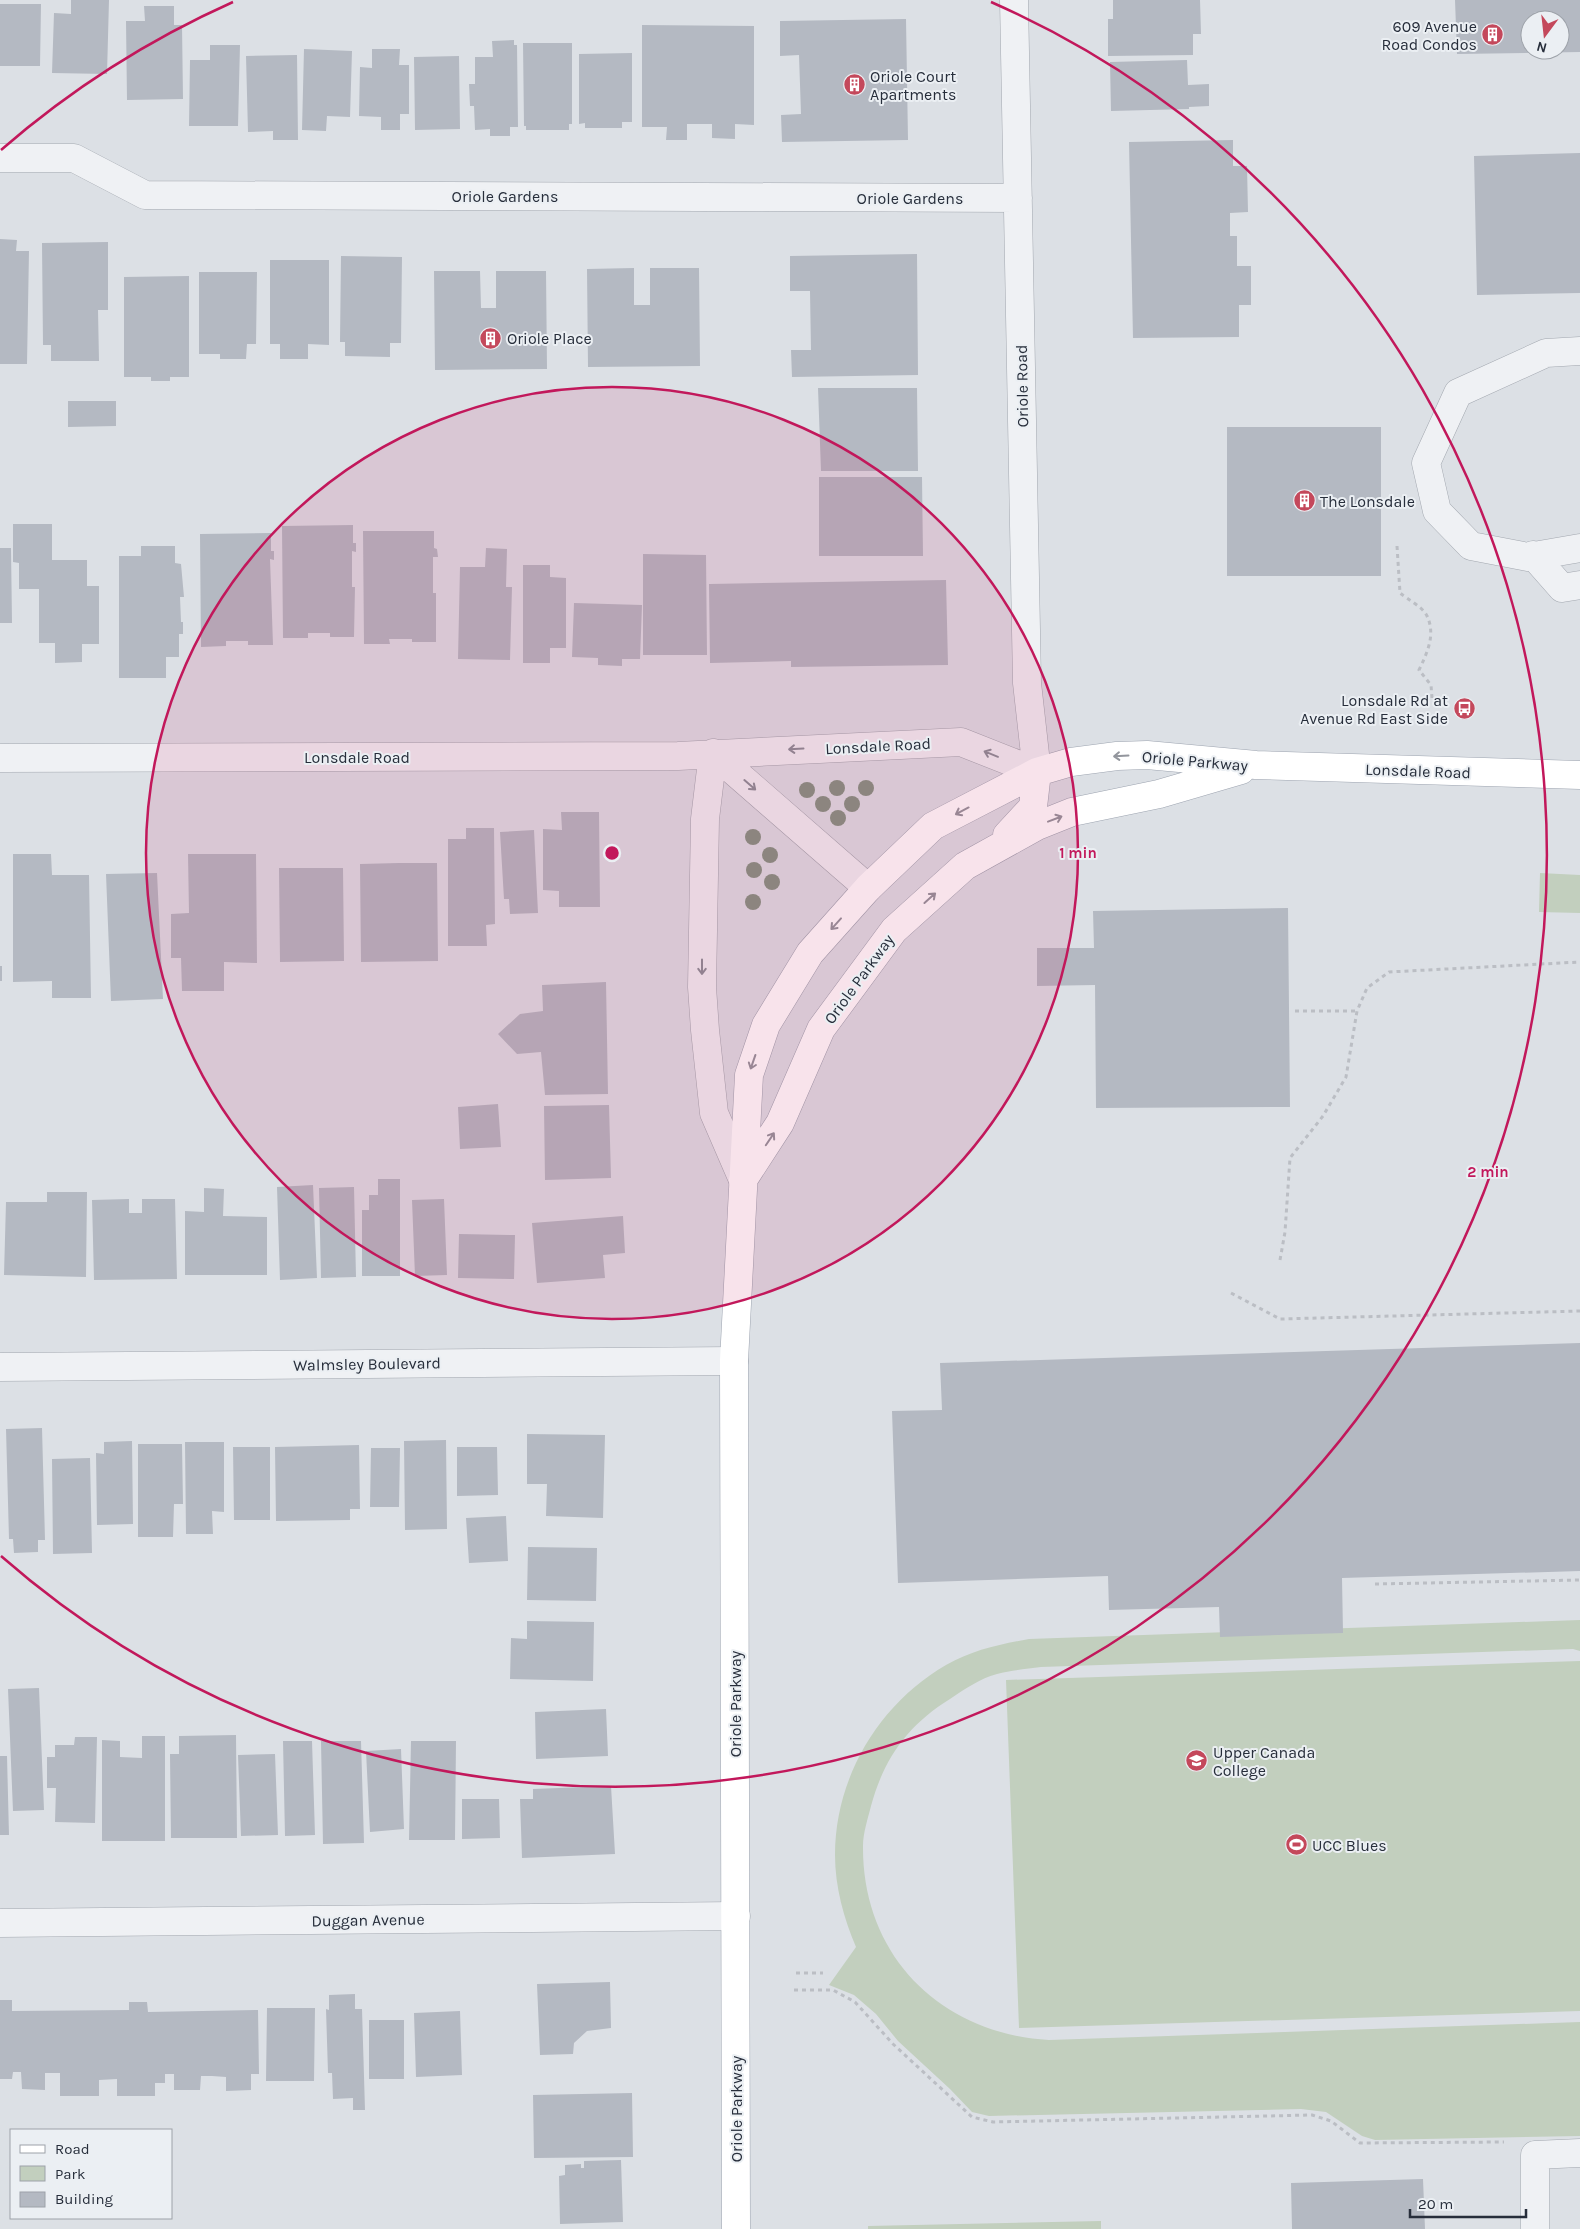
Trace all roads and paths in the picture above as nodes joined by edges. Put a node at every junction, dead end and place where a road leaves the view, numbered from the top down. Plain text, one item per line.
1 (1014, 0) edge
2 (0, 158) edge
3 (1018, 198) junction
4 (1580, 351) edge
5 (1397, 546) dead end
6 (1580, 548) edge
7 (1533, 555) junction
8 (1580, 585) edge
9 (1432, 698) dead end
10 (713, 753) junction
11 (0, 758) edge
12 (1256, 765) junction
13 (1037, 772) junction
14 (1580, 776) edge
15 (966, 866) junction
16 (868, 888) junction
17 (1580, 962) edge
18 (1295, 1011) dead end
19 (1357, 1011) junction
20 (743, 1180) junction
21 (1280, 1260) dead end
22 (1231, 1293) dead end
23 (1580, 1311) edge
24 (734, 1361) junction
25 (0, 1367) edge
26 (1580, 1580) edge
27 (1375, 1584) dead end
28 (736, 1916) junction
29 (0, 1923) edge
30 (796, 1973) dead end
31 (823, 1973) dead end
32 (794, 1990) dead end
33 (1512, 2142) dead end
34 (1580, 2153) edge
35 (736, 2229) edge
36 (1536, 2229) edge

1 - 3 street, Oriole Road
2 - 3 street, Oriole Gardens
3 - 13 street, Oriole Road
4 - 7 street
5 - 9 path
6 - 7 street
7 - 8 street
10 - 11 street, Lonsdale Road
13 -> 10 street, Lonsdale Road
10 -> 16 street
10 -> 20 street, Oriole Parkway
12 -> 13 main road, Oriole Parkway
12 - 14 main road, Lonsdale Road
15 -> 12 main road, Oriole Parkway
13 - 15 main road
13 -> 16 main road, Oriole Parkway
20 -> 15 main road, Oriole Parkway
16 -> 20 main road, Oriole Parkway
17 - 19 path
18 - 19 path
19 - 21 path
20 - 24 main road, Oriole Parkway
22 - 23 path
24 - 25 street, Walmsley Boulevard
24 - 28 main road, Oriole Parkway
26 - 27 path
28 - 29 street, Duggan Avenue
28 - 35 main road, Oriole Parkway
30 - 31 path
32 - 33 path
34 - 36 street

